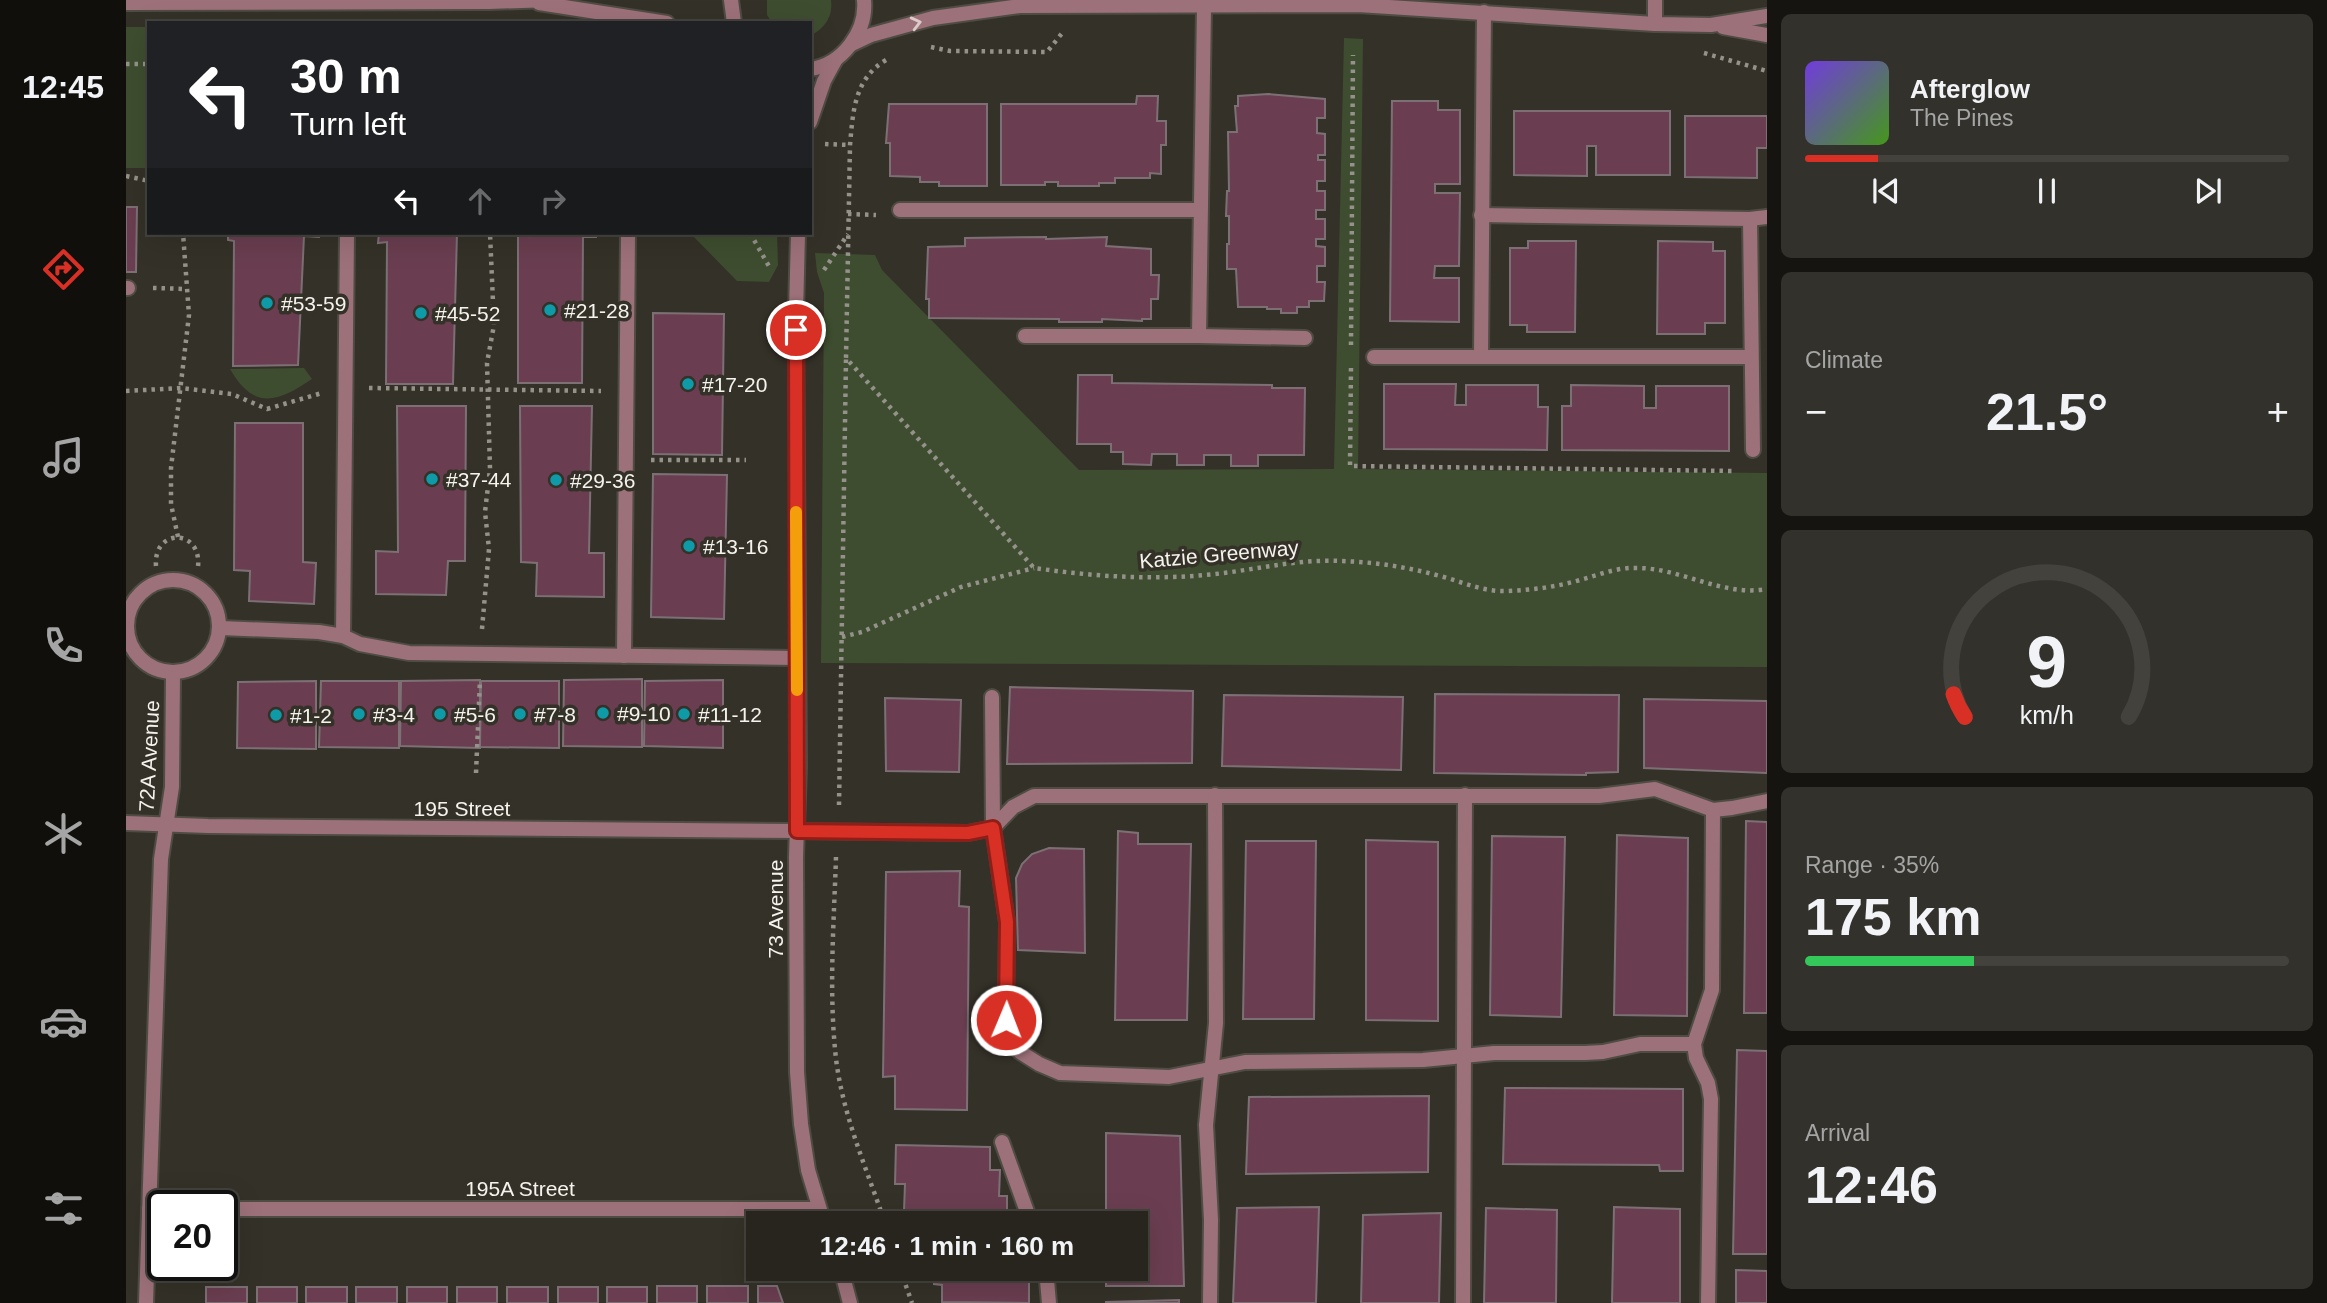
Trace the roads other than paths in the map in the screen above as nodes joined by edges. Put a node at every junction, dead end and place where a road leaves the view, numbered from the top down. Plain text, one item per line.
1 (550, 0) edge
2 (731, 0) edge
3 (864, 0) edge
4 (995, 0) edge
5 (1655, 0) edge
6 (130, 2) edge
7 (534, 2) junction
8 (1020, 6) junction
9 (1204, 6) junction
10 (1484, 12) junction
11 (1767, 16) edge
12 (654, 21) edge
13 (734, 21) edge
14 (1655, 24) junction
15 (1711, 25) junction
16 (1767, 36) edge
17 (852, 44) junction
18 (836, 59) junction
19 (812, 68) edge
20 (812, 116) edge
21 (900, 210) dead end
22 (1199, 210) junction
23 (1481, 215) junction
24 (1767, 217) edge
25 (1750, 219) junction
26 (347, 235) edge
27 (628, 235) edge
28 (796, 235) edge
29 (1025, 335) dead end
30 (1199, 335) junction
31 (1305, 338) dead end
32 (1374, 357) dead end
33 (1481, 357) junction
34 (1751, 357) junction
35 (1752, 450) dead end
36 (126, 627) edge
37 (220, 628) junction
38 (343, 636) junction
39 (624, 656) junction
40 (796, 658) junction
41 (173, 673) junction
42 (992, 697) dead end
43 (1215, 795) junction
44 (1465, 795) junction
45 (1767, 801) edge
46 (1713, 810) junction
47 (126, 823) edge
48 (167, 824) junction
49 (993, 828) junction
50 (797, 831) junction
51 (1694, 1044) junction
52 (1463, 1056) junction
53 (1210, 1070) junction
54 (1002, 1142) dead end
55 (156, 1190) edge
56 (238, 1209) edge
57 (818, 1209) joint
58 (1027, 1211) edge
59 (148, 1281) edge
60 (844, 1281) edge
61 (1047, 1281) edge
62 (146, 1303) edge
63 (850, 1303) edge
64 (1049, 1303) edge
65 (1210, 1303) edge
66 (1463, 1303) edge
67 (1708, 1303) edge

1 - 7 street
2 - 13 street
3 - 17 street
4 - 8 street
5 - 14 street
6 - 7 street
7 - 12 street
8 - 9 street
17 -> 8 street
9 - 10 street
9 - 22 street
10 - 14 street
10 - 23 street
11 - 15 street
14 - 15 street
15 - 16 street
17 - 18 street
18 - 19 street
18 - 20 street
21 - 22 street
22 - 30 street
23 - 25 street
23 - 33 street
24 - 25 street
25 - 34 street
26 - 38 street
27 - 39 street
28 - 40 street, 73 Avenue
29 - 30 street
30 - 31 street
32 - 33 street
33 - 34 street
34 - 35 street
36 - 37 street, 72A Avenue
36 - 41 street, 72A Avenue
37 - 38 street
37 - 41 street, 72A Avenue
38 - 39 street
39 - 40 street
40 - 50 street, 73 Avenue
41 - 48 street, 72A Avenue
42 - 49 street
43 - 44 street
43 - 49 street
43 - 53 street
44 - 46 street
44 - 52 street
45 - 46 street
46 - 51 street
47 - 48 street, 195 Street
48 - 50 street, 195 Street
48 - 55 street, 72A Avenue
49 - 50 street, 195 Street
49 - 53 street
50 - 57 street, 73 Avenue
51 - 52 street
51 - 67 street
52 - 53 street
52 - 66 street
53 - 65 street
54 - 58 street
56 - 57 street, 195A Street
59 - 62 street, 72A Avenue
60 - 63 street
61 - 64 street

